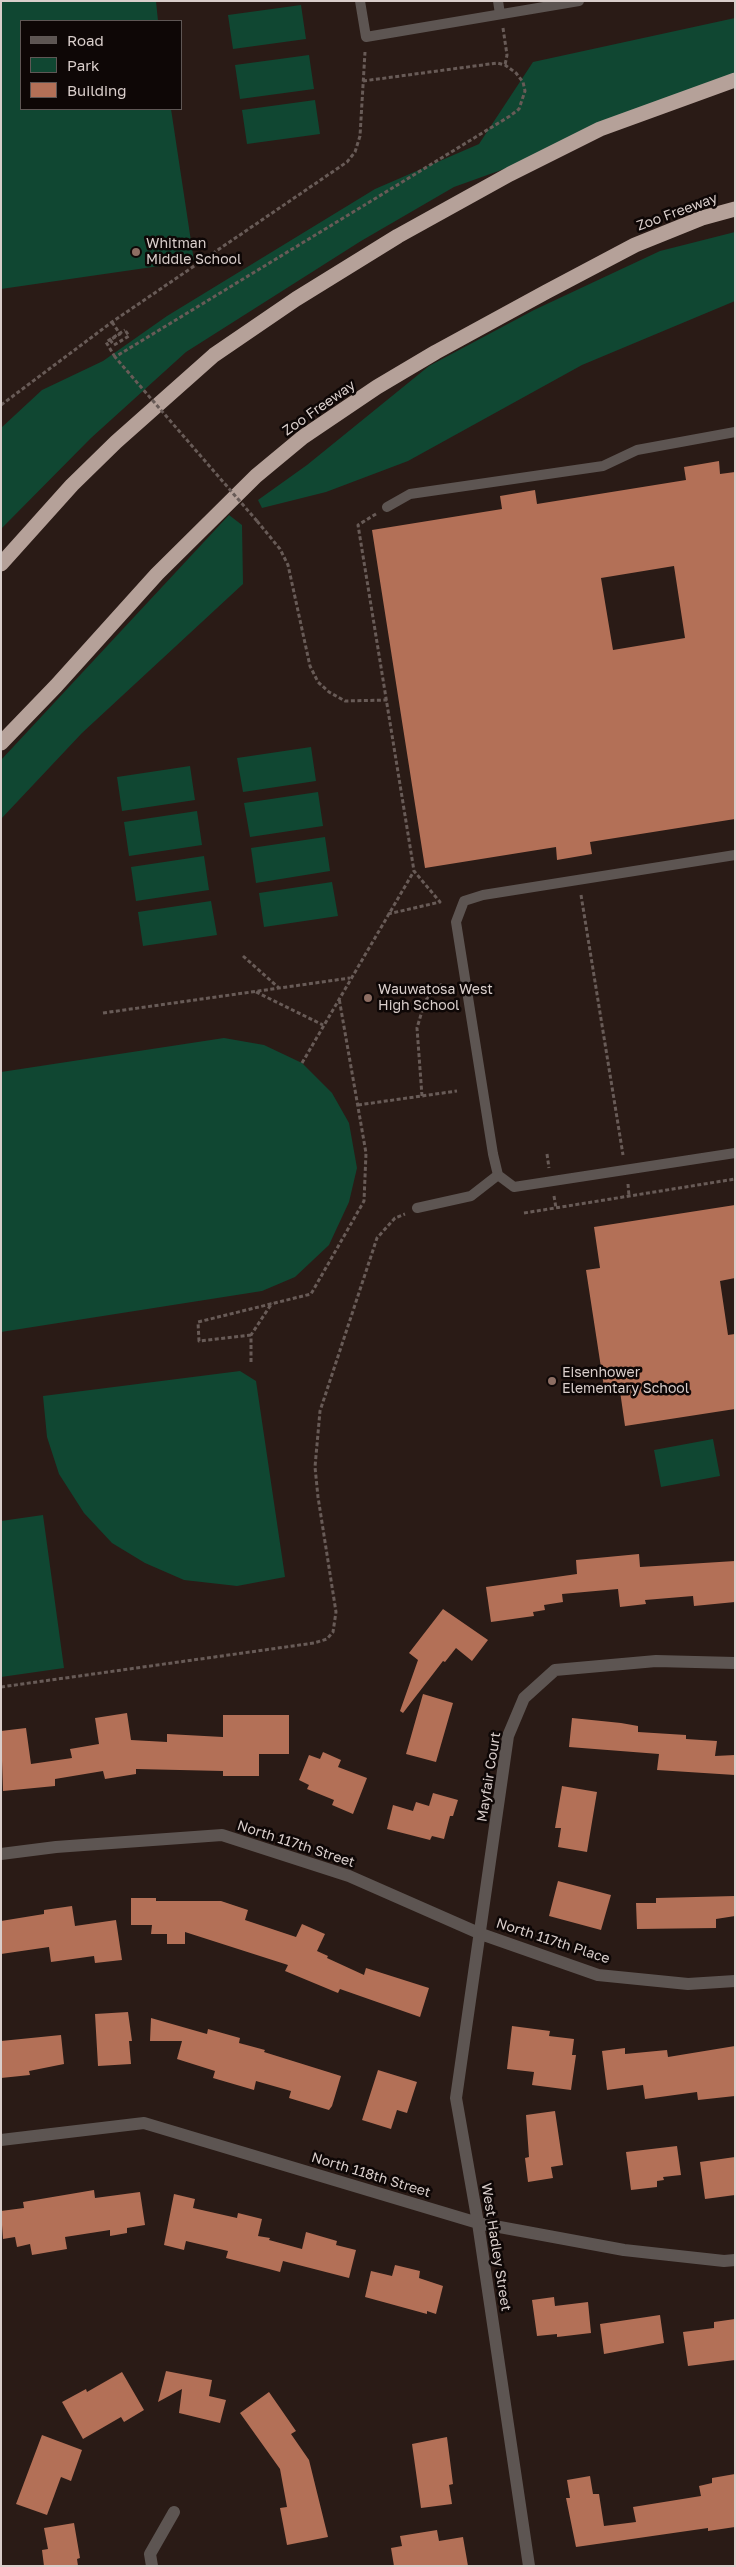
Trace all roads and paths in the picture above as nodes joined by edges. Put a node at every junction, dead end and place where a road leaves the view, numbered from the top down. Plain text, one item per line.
1 (360, 1) edge
2 (498, 1) edge
3 (578, 1) edge
4 (500, 14) junction
5 (366, 37) junction
6 (505, 39) dead end
7 (506, 65) junction
8 (735, 80) edge
9 (363, 81) junction
10 (735, 209) edge
11 (112, 322) junction
12 (115, 357) junction
13 (1, 405) edge
14 (735, 432) edge
15 (387, 507) joint
16 (1, 564) edge
17 (387, 700) junction
18 (1, 743) edge
19 (735, 855) edge
20 (414, 871) junction
21 (577, 880) junction
22 (388, 914) junction
23 (243, 956) dead end
24 (350, 978) junction
25 (442, 984) dead end
26 (279, 988) junction
27 (256, 991) junction
28 (339, 998) junction
29 (103, 1013) dead end
30 (322, 1025) junction
31 (302, 1063) dead end
32 (457, 1090) dead end
33 (422, 1096) junction
34 (358, 1105) junction
35 (735, 1153) edge
36 (626, 1170) junction
37 (498, 1175) junction
38 (735, 1179) edge
39 (629, 1196) junction
40 (418, 1208) joint
41 (524, 1213) dead end
42 (273, 1303) junction
43 (251, 1335) junction
44 (250, 1362) dead end
45 (735, 1663) edge
46 (1, 1687) edge
47 (1, 1854) edge
48 (481, 1934) junction
49 (735, 1981) edge
50 (1, 2140) edge
51 (478, 2223) junction
52 (735, 2260) edge
53 (174, 2512) dead end
54 (152, 2566) edge
55 (529, 2566) edge

1 - 5 lane
2 - 4 lane
3 - 4 lane
4 - 5 lane
5 - 9 path
6 - 7 path
7 - 9 path
7 - 12 path, bridge
8 - 16 highway
9 - 11 path
10 - 18 highway, Zoo Freeway
11 - 12 path, bridge
11 - 13 path
12 - 17 path, bridge
14 - 15 lane
15 - 17 path
17 - 20 path
19 - 21 lane
20 - 22 path
20 - 22 path
21 - 36 path
21 - 37 lane
22 - 24 path
23 - 26 path
24 - 26 path
24 - 28 path
25 - 33 path
26 - 27 path
27 - 29 path
27 - 30 path
28 - 30 path
28 - 34 path
30 - 31 path
32 - 33 path
33 - 34 path
34 - 42 path
35 - 36 lane
36 - 37 lane
36 - 39 path
37 - 40 lane
38 - 39 path
39 - 41 path
40 - 46 path
42 - 43 path
42 - 43 path
43 - 44 path
45 - 48 street, Mayfair Court
47 - 48 street, North 117th Street
48 - 49 street, North 117th Place
48 - 51 street, West Hadley Street
50 - 51 street, North 118th Street
51 - 52 street, North 118th Street
51 - 55 street, West Hadley Street
53 - 54 street

